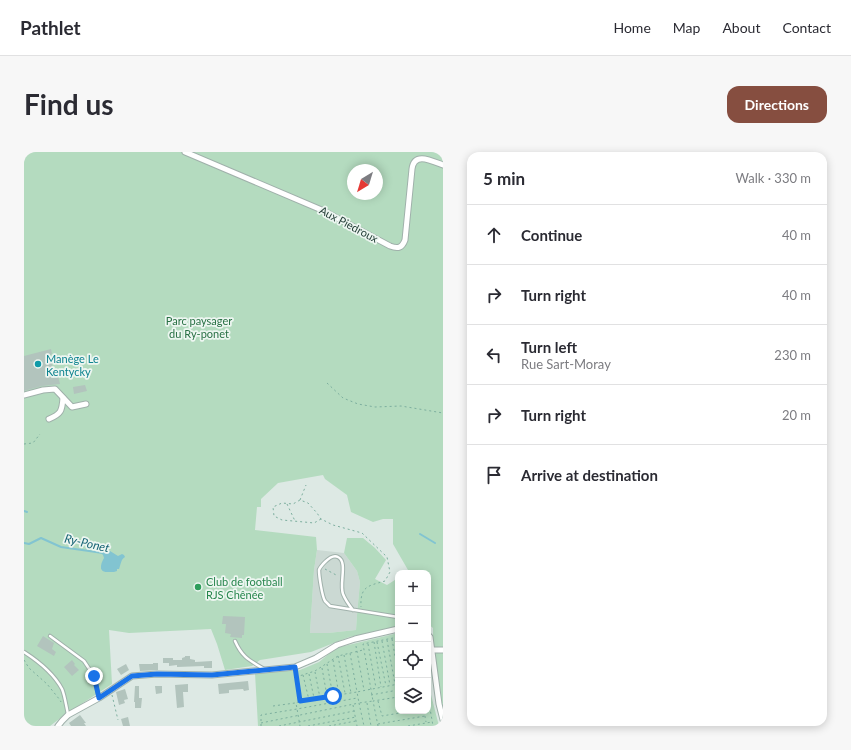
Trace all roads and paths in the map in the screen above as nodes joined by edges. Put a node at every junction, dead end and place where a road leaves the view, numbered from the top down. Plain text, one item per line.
1 (185, 152) edge
2 (443, 164) edge
3 (327, 383) dead end
4 (24, 395) edge
5 (63, 398) junction
6 (86, 404) dead end
7 (443, 413) edge
8 (49, 419) dead end
9 (40, 434) dead end
10 (24, 444) edge
11 (306, 485) dead end
12 (300, 500) junction
13 (287, 503) junction
14 (321, 519) junction
15 (295, 521) junction
16 (322, 570) dead end
17 (342, 578) junction
18 (353, 610) junction
19 (362, 611) junction
20 (395, 616) edge
21 (395, 630) edge
22 (50, 636) dead end
23 (395, 637) edge
24 (392, 638) junction
25 (355, 639) junction
26 (386, 639) junction
27 (382, 640) junction
28 (431, 640) edge
29 (235, 641) dead end
30 (377, 641) junction
31 (373, 642) junction
32 (368, 643) junction
33 (364, 650) junction
34 (435, 650) junction
35 (443, 650) edge
36 (357, 651) junction
37 (24, 652) edge
38 (350, 653) junction
39 (344, 654) junction
40 (338, 656) junction
41 (395, 656) edge
42 (24, 660) edge
43 (332, 660) junction
44 (327, 664) junction
45 (295, 667) junction
46 (321, 667) junction
47 (266, 670) junction
48 (315, 671) junction
49 (309, 673) junction
50 (303, 675) junction
51 (296, 677) junction
52 (395, 684) joint
53 (390, 685) junction
54 (386, 686) junction
55 (381, 687) junction
56 (376, 688) junction
57 (370, 689) junction
58 (364, 690) junction
59 (109, 691) junction
60 (395, 691) edge
61 (357, 692) junction
62 (351, 693) junction
63 (345, 694) junction
64 (339, 695) junction
65 (372, 695) junction
66 (333, 696) junction
67 (327, 697) junction
68 (395, 697) edge
69 (99, 698) junction
70 (320, 698) junction
71 (358, 698) junction
72 (314, 699) junction
73 (309, 700) junction
74 (378, 700) junction
75 (300, 701) junction
76 (372, 701) junction
77 (296, 702) junction
78 (366, 702) junction
79 (360, 703) junction
80 (353, 705) junction
81 (62, 706) dead end
82 (273, 706) dead end
83 (297, 709) junction
84 (354, 711) junction
85 (395, 714) edge
86 (431, 714) edge
87 (68, 715) junction
88 (298, 716) junction
89 (425, 716) joint
90 (356, 717) junction
91 (118, 720) dead end
92 (443, 720) edge
93 (356, 721) junction
94 (300, 722) junction
95 (432, 722) junction
96 (261, 723) junction
97 (426, 723) junction
98 (378, 725) edge
99 (58, 726) edge
100 (262, 726) edge
101 (279, 726) edge
102 (300, 726) edge
103 (308, 726) edge
104 (329, 726) edge
105 (357, 726) edge
106 (364, 726) edge
107 (371, 726) edge
108 (408, 726) edge
109 (433, 726) edge

1 - 2 street, Aux Piedroux
3 - 7 path
4 - 5 street
5 - 6 street
5 - 8 street
9 - 10 path
11 - 12 path
12 - 13 path
12 - 14 path
13 - 15 path
13 - 15 path
14 - 15 path
14 - 19 path
16 - 17 path
17 - 18 lane
17 - 18 lane
18 - 19 lane
19 - 20 lane
21 - 25 street
22 - 69 lane
23 - 24 path
24 - 26 path
24 - 41 path
25 - 36 path
25 - 45 street
26 - 27 path
26 - 52 path
27 - 30 path
27 - 53 path
28 - 34 street
29 - 47 lane
30 - 31 path
30 - 54 path
31 - 32 path
31 - 55 path
32 - 33 path
32 - 56 path
33 - 36 path
33 - 57 path
34 - 35 street
34 - 92 street
36 - 38 path
36 - 58 path
37 - 87 lane
38 - 39 path
38 - 61 path
39 - 40 path
39 - 62 path
40 - 43 path
40 - 63 path
42 - 81 path
43 - 44 path
43 - 64 path
44 - 46 path
44 - 66 path
45 - 47 street
45 - 51 path
46 - 48 path
46 - 67 path
47 - 59 street
48 - 49 path
48 - 70 path
49 - 50 path
49 - 72 path
50 - 51 path
50 - 73 path
51 - 75 path
52 - 53 path
53 - 54 path
54 - 55 path
55 - 56 path
56 - 57 path
57 - 58 path
57 - 65 path
58 - 61 path
59 - 69 street
59 - 91 path
60 - 65 path
61 - 62 path
61 - 71 path
62 - 63 path
63 - 64 path
64 - 66 path
65 - 76 path
66 - 67 path
67 - 70 path
68 - 74 path
69 - 87 street
70 - 72 path
71 - 79 path
71 - 83 path
72 - 73 path
73 - 75 path
74 - 76 path
74 - 85 path
75 - 77 path
76 - 78 path
76 - 98 path
77 - 82 path
77 - 83 path
78 - 79 path
78 - 107 path
79 - 80 path
79 - 106 path
80 - 84 path
80 - 88 path
83 - 88 path
83 - 96 path
84 - 90 path
84 - 94 path
86 - 95 path
87 - 99 street
88 - 94 path
88 - 96 path
89 - 97 path
89 - 98 path
90 - 93 path
90 - 103 path
93 - 104 path
93 - 105 path
94 - 101 path
94 - 102 path
95 - 97 path
95 - 109 path
96 - 100 path
97 - 108 path

